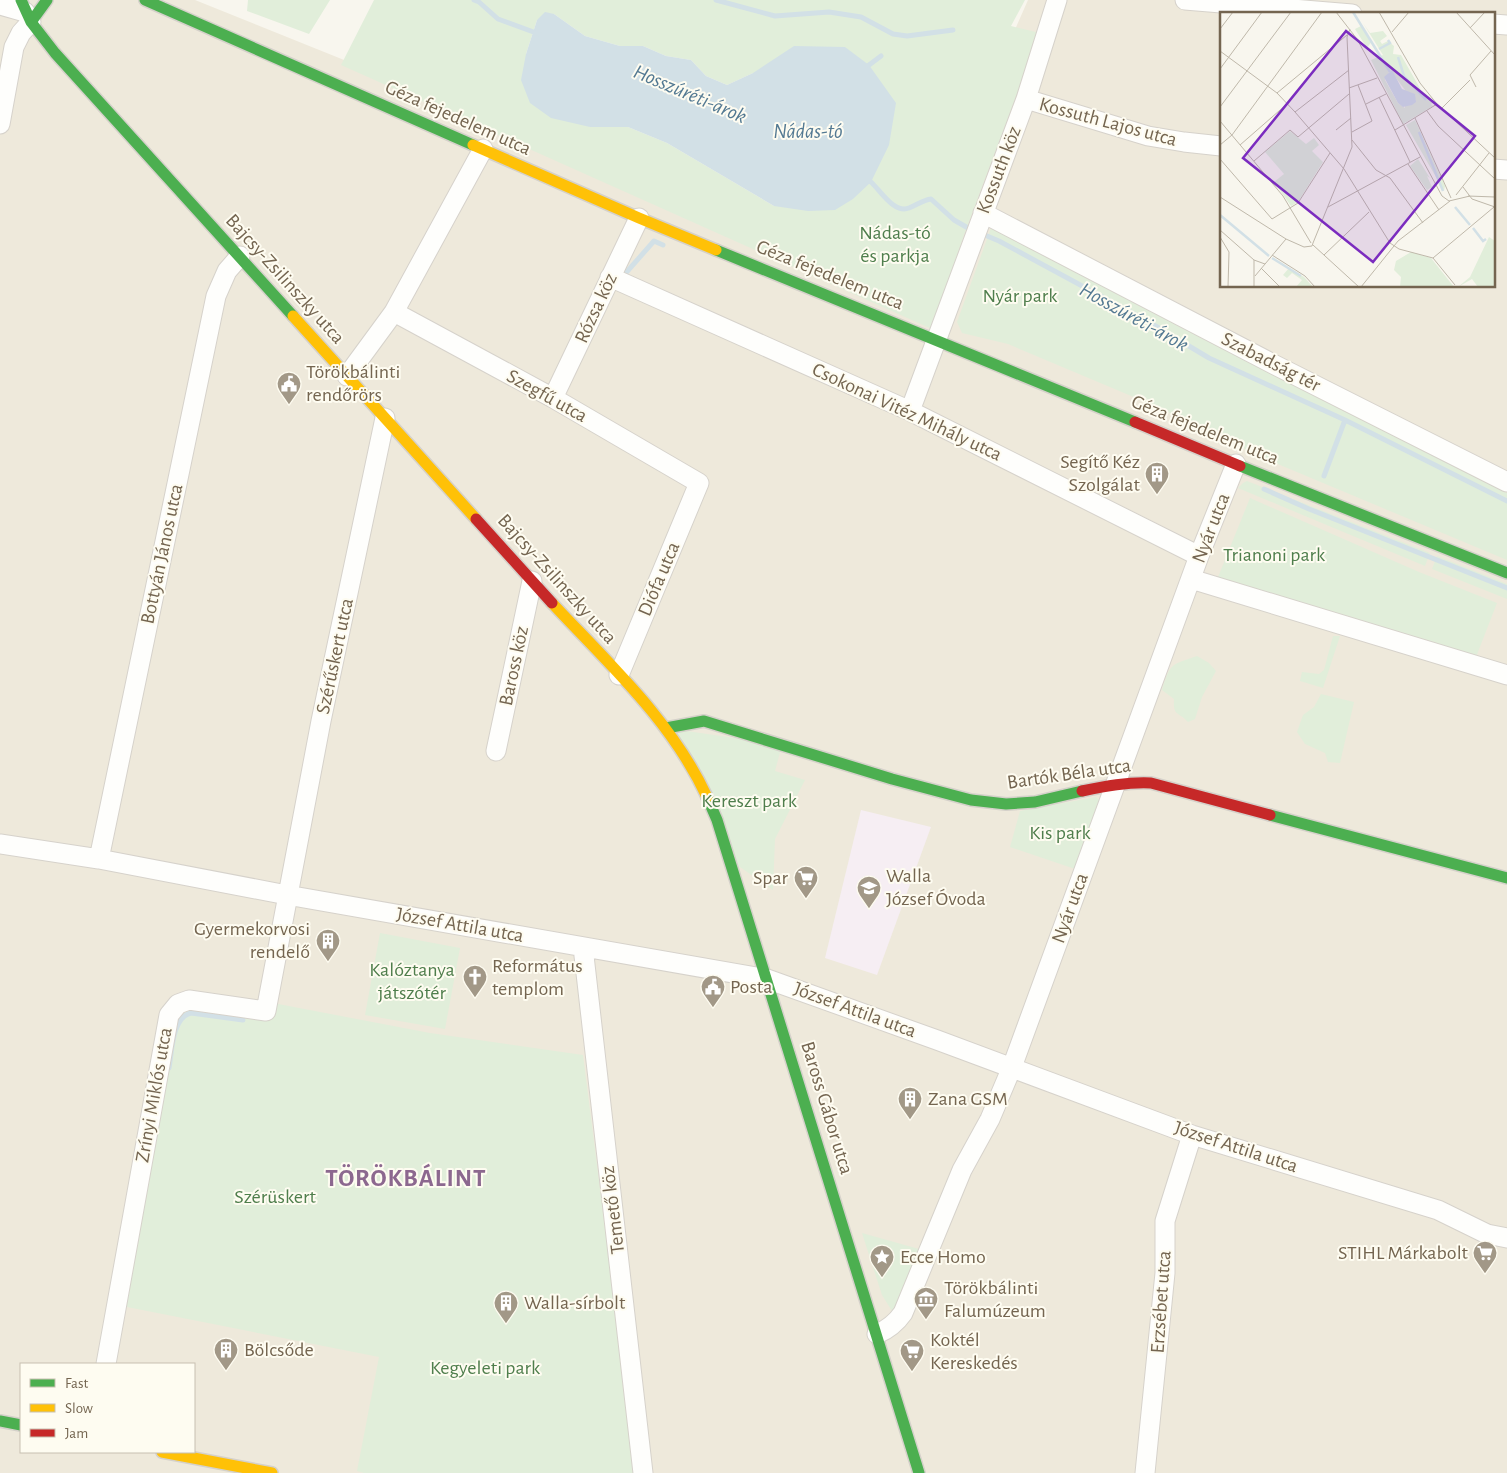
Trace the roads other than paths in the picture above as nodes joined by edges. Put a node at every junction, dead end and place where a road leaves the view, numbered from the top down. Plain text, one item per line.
1 (47, 0) edge
2 (145, 0) edge
3 (1057, 0) edge
4 (1185, 0) edge
5 (0, 5) edge
6 (26, 11) edge
7 (1328, 12) edge
8 (1494, 24) edge
9 (1507, 25) edge
10 (1026, 100) junction
11 (0, 124) edge
12 (1220, 146) edge
13 (483, 149) junction
14 (1494, 169) edge
15 (1507, 170) edge
16 (982, 216) junction
17 (639, 218) junction
18 (240, 256) junction
19 (610, 277) junction
20 (394, 312) junction
21 (936, 339) junction
22 (347, 376) junction
23 (553, 398) junction
24 (910, 412) junction
25 (385, 418) junction
26 (1236, 464) junction
27 (1507, 482) edge
28 (699, 483) joint
29 (1199, 556) junction
30 (1507, 573) edge
31 (1191, 579) junction
32 (532, 581) junction
33 (1507, 674) edge
34 (619, 675) junction
35 (666, 728) junction
36 (496, 750) dead end
37 (687, 759) joint
38 (1116, 784) junction
39 (0, 844) edge
40 (99, 859) junction
41 (1507, 878) edge
42 (287, 895) junction
43 (583, 947) junction
44 (767, 979) junction
45 (1012, 1067) junction
46 (1192, 1135) junction
47 (1507, 1238) edge
48 (877, 1334) junction
49 (106, 1363) edge
50 (0, 1421) edge
51 (20, 1425) edge
52 (167, 1453) edge
53 (272, 1473) edge
54 (643, 1473) edge
55 (919, 1473) edge
56 (1145, 1473) edge

1 - 6 main road
2 - 13 main road, Géza fejedelem utca
3 - 10 street, Kossuth köz
4 - 7 street
5 - 6 street
6 - 11 street
6 - 18 main road, Bajcsy-Zsilinszky utca
8 - 9 street
10 - 12 street, Kossuth Lajos utca
10 - 16 street, Kossuth köz
13 - 17 main road, Géza fejedelem utca
13 - 20 street
14 - 15 street
16 - 21 street, Kossuth köz
16 - 27 street, Szabadság tér
17 - 19 street, Rózsa köz
17 - 21 main road, Géza fejedelem utca
18 - 22 main road, Bajcsy-Zsilinszky utca
18 - 40 street, Bottyán János utca
19 - 23 street, Rózsa köz
19 - 24 street, Csokonai Vitéz Mihály utca
20 - 22 street
20 - 23 street, Szegfű utca
21 - 24 street, Kossuth köz
21 - 26 main road, Géza fejedelem utca
22 - 25 main road, Bajcsy-Zsilinszky utca
23 - 28 street, Szegfű utca
24 - 29 street, Csokonai Vitéz Mihály utca
25 - 32 main road, Bajcsy-Zsilinszky utca
25 - 42 street, Szérűskert utca
26 - 29 street, Nyár utca
26 - 30 main road, Géza fejedelem utca
28 - 34 street, Diófa utca
29 - 31 street, Nyár utca
31 - 33 street
31 - 38 street, Nyár utca
32 - 34 main road, Bajcsy-Zsilinszky utca
32 - 36 street, Baross köz
34 - 35 main road, Bajcsy-Zsilinszky utca
35 - 37 main road, Bajcsy-Zsilinszky utca
35 - 38 main road, Bartók Béla utca
37 - 44 main road, Baross Gábor utca
38 - 41 main road, Bartók Béla utca
38 - 45 street, Nyár utca
39 - 40 street, József Attila utca
40 - 42 street, József Attila utca
42 - 43 street, József Attila utca
42 - 49 street, Zrínyi Miklós utca
43 - 44 street, József Attila utca
43 - 54 street, Temető köz
44 - 45 street, József Attila utca
44 - 48 main road, Baross Gábor utca
45 - 46 street, József Attila utca
45 - 48 street, Nyár utca
46 - 47 street, József Attila utca
46 - 56 street, Erzsébet utca
48 - 55 main road, Baross Gábor utca
50 - 51 main road
52 - 53 main road

